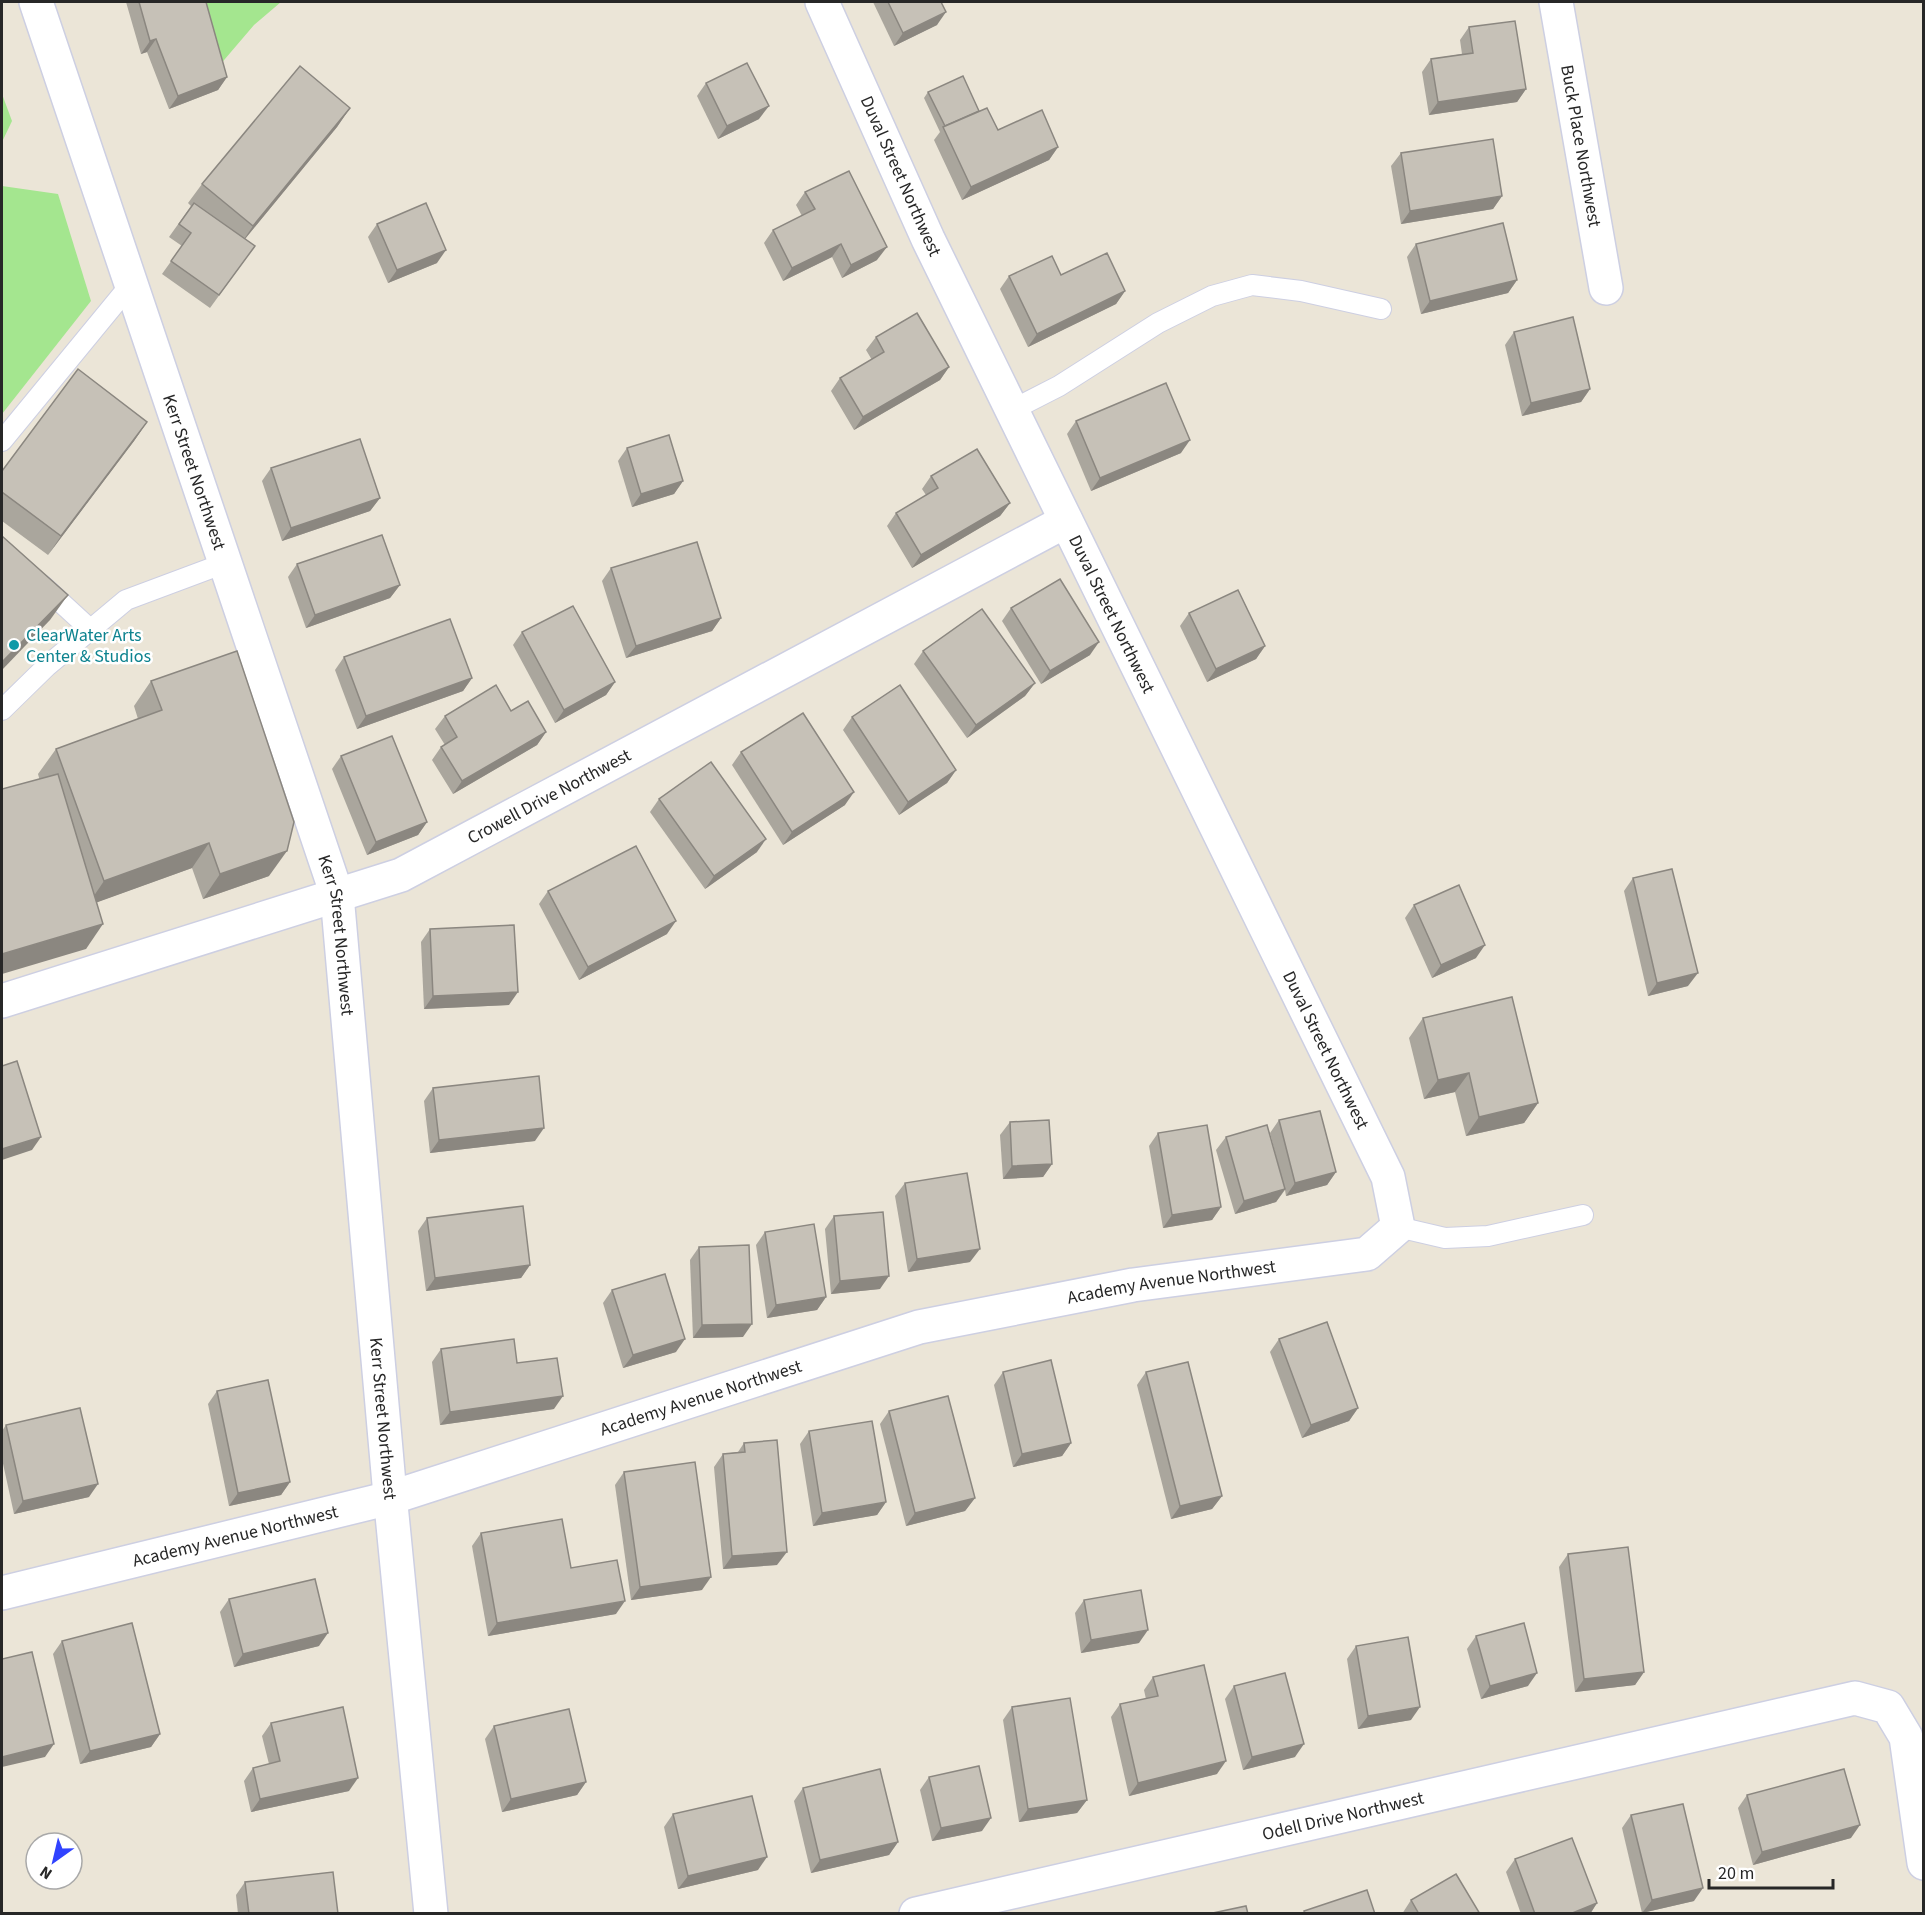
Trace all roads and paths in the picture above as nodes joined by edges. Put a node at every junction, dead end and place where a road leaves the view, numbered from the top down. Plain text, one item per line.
1 (36, 2) edge
2 (822, 2) edge
3 (1556, 2) edge
4 (131, 284) junction
5 (1606, 288) dead end
6 (1382, 309) dead end
7 (1012, 410) junction
8 (2, 441) edge
9 (1066, 521) junction
10 (225, 563) junction
11 (26, 570) edge
12 (90, 630) junction
13 (2, 710) edge
14 (337, 895) junction
15 (2, 1001) edge
16 (1583, 1215) dead end
17 (1398, 1227) junction
18 (390, 1498) junction
19 (2, 1593) edge
20 (1923, 1863) edge
21 (431, 1914) edge
22 (916, 1914) edge

1 - 4 street, Kerr Street Northwest
2 - 7 street, Duval Street Northwest
3 - 5 street, Buck Place Northwest
4 - 8 lane
4 - 10 street, Kerr Street Northwest
6 - 7 lane
7 - 9 street, Duval Street Northwest
9 - 14 street, Crowell Drive Northwest
9 - 17 street, Duval Street Northwest
10 - 12 lane
10 - 14 street, Kerr Street Northwest
11 - 12 lane
12 - 13 lane
14 - 15 street, Crowell Drive Northwest
14 - 18 street, Kerr Street Northwest
16 - 17 lane
17 - 18 street, Academy Avenue Northwest
18 - 19 street, Academy Avenue Northwest
18 - 21 street, Kerr Street Northwest
20 - 22 street, Odell Drive Northwest

